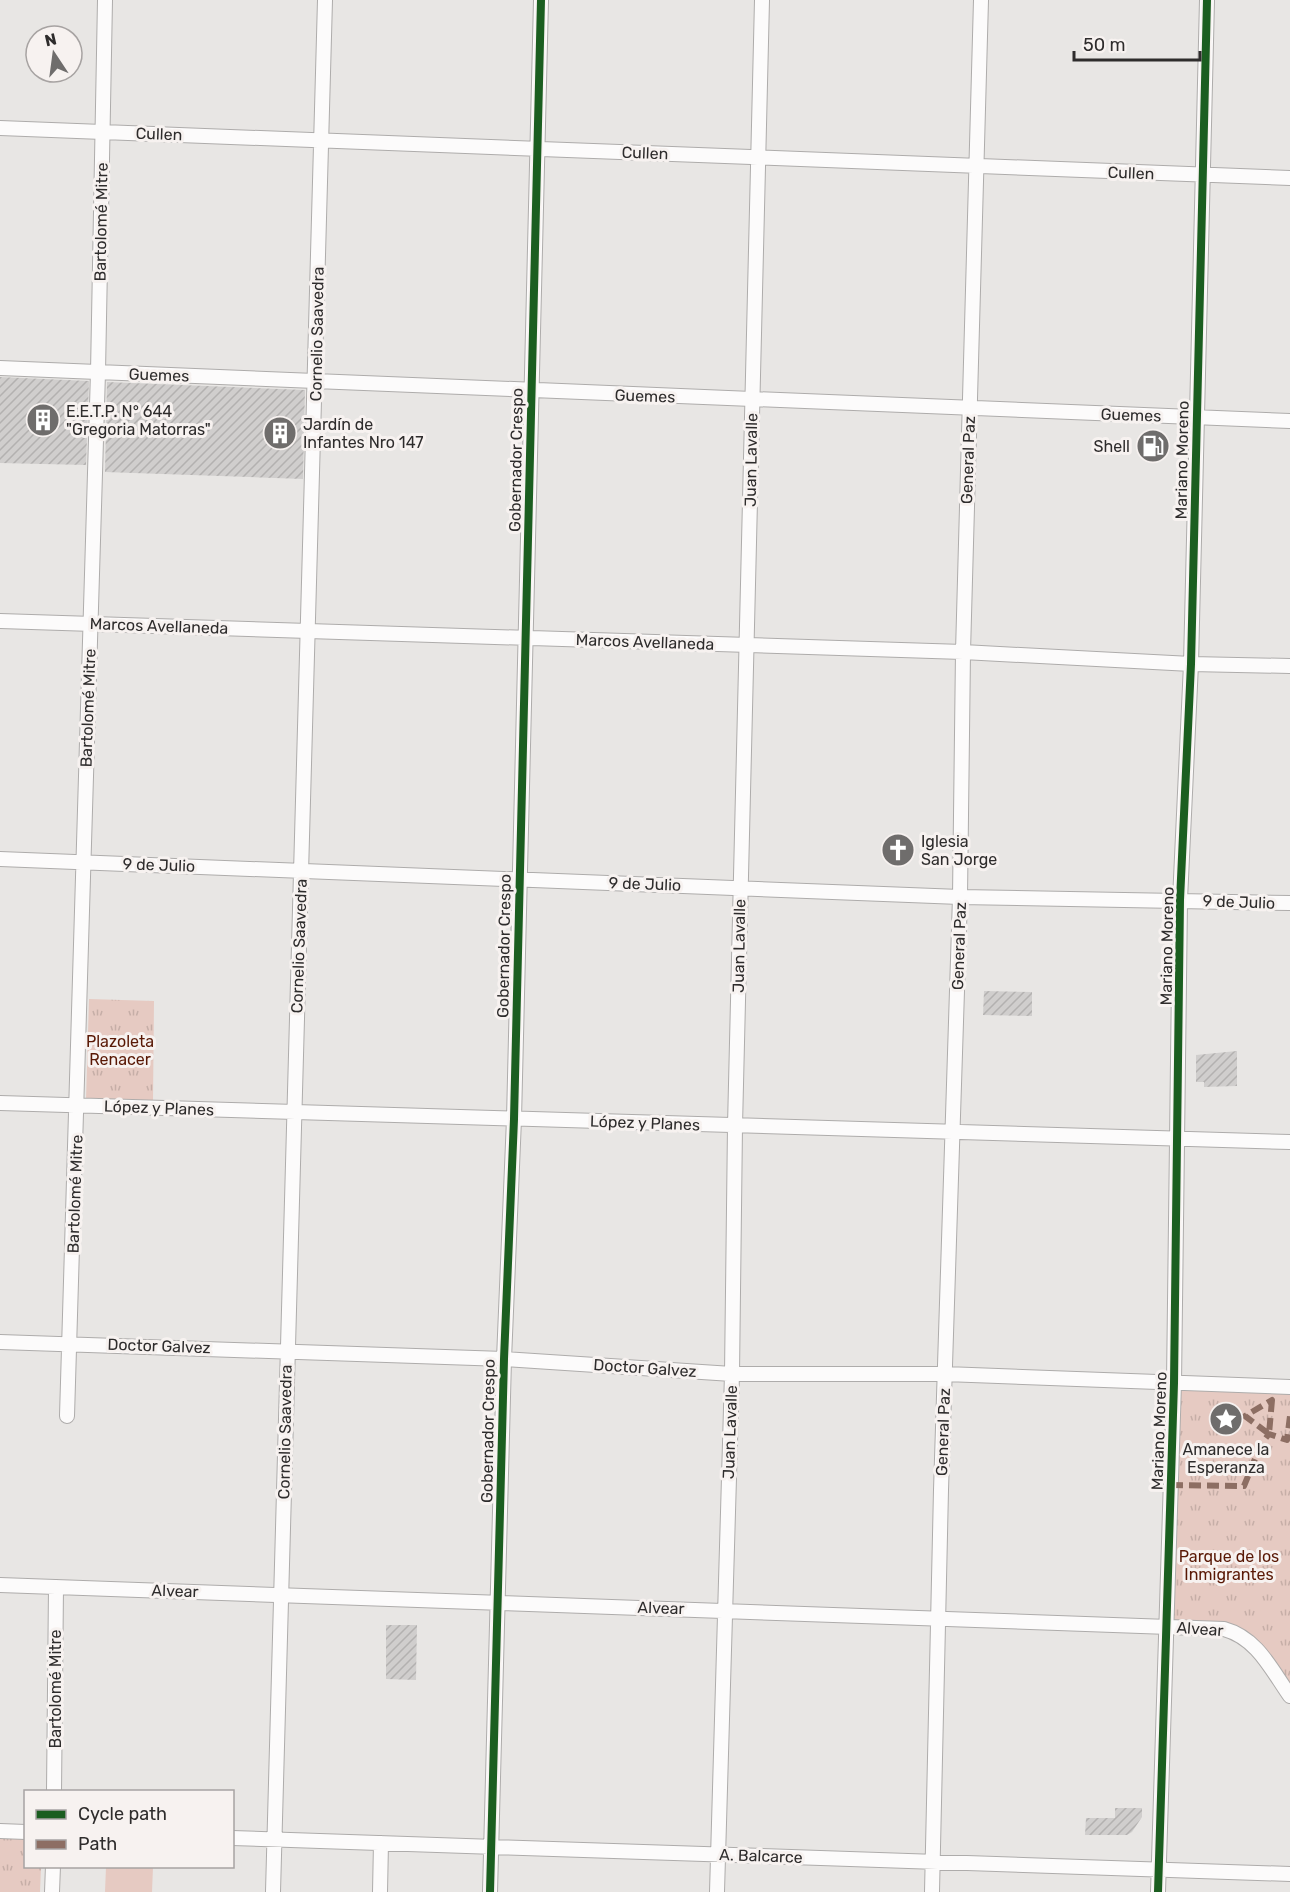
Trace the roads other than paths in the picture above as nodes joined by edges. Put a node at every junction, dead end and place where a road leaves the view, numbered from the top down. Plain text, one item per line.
1 (105, 0) edge
2 (325, 0) edge
3 (541, 0) edge
4 (762, 0) edge
5 (981, 0) edge
6 (1208, 0) edge
7 (0, 128) edge
8 (102, 131) junction
9 (322, 140) junction
10 (537, 149) junction
11 (758, 158) junction
12 (976, 167) junction
13 (1203, 176) junction
14 (1290, 178) edge
15 (0, 368) edge
16 (98, 372) junction
17 (316, 382) junction
18 (531, 391) junction
19 (752, 400) junction
20 (970, 409) junction
21 (1197, 418) junction
22 (1290, 421) edge
23 (0, 621) edge
24 (91, 624) junction
25 (308, 631) junction
26 (525, 638) junction
27 (747, 645) junction
28 (963, 652) junction
29 (1191, 664) junction
30 (1290, 666) edge
31 (0, 859) edge
32 (84, 862) junction
33 (302, 871) junction
34 (519, 879) junction
35 (741, 888) junction
36 (960, 897) junction
37 (1180, 900) junction
38 (1290, 903) edge
39 (0, 1103) edge
40 (77, 1106) junction
41 (294, 1113) junction
42 (514, 1119) junction
43 (735, 1126) junction
44 (953, 1133) junction
45 (1177, 1139) junction
46 (1290, 1142) edge
47 (0, 1342) edge
48 (71, 1343) junction
49 (287, 1351) junction
50 (504, 1359) junction
51 (732, 1374) junction
52 (945, 1374) junction
53 (1174, 1383) junction
54 (1290, 1387) edge
55 (67, 1416) dead end
56 (0, 1585) edge
57 (56, 1587) junction
58 (281, 1595) junction
59 (498, 1602) junction
60 (726, 1610) junction
61 (940, 1619) junction
62 (1166, 1627) junction
63 (1290, 1696) edge
64 (54, 1790) edge
65 (0, 1832) edge
66 (24, 1832) edge
67 (234, 1839) edge
68 (274, 1840) junction
69 (381, 1844) junction
70 (492, 1847) junction
71 (718, 1854) junction
72 (933, 1862) junction
73 (53, 1868) edge
74 (1159, 1869) junction
75 (1290, 1874) edge
76 (52, 1892) edge
77 (273, 1892) edge
78 (380, 1892) edge
79 (490, 1892) edge
80 (717, 1892) edge
81 (932, 1892) edge
82 (1158, 1892) edge

1 - 8 street, Bartolomé Mitre
2 - 9 street, Cornelio Saavedra
3 - 10 street, Gobernador Crespo
4 - 11 street, Juan Lavalle
5 - 12 street, General Paz
6 - 13 street, Mariano Moreno
7 - 8 street, Cullen
8 - 9 street, Cullen
8 - 16 street, Bartolomé Mitre
9 - 10 street, Cullen
9 - 17 street, Cornelio Saavedra
10 - 11 street, Cullen
10 - 18 street, Gobernador Crespo
11 - 12 street, Cullen
11 - 19 street, Juan Lavalle
12 - 13 street, Cullen
12 - 20 street, General Paz
13 - 14 street, Cullen
13 - 21 street, Mariano Moreno
15 - 16 street, Guemes
16 - 17 street, Guemes
16 - 24 street, Bartolomé Mitre
17 - 18 street, Guemes
17 - 25 street, Cornelio Saavedra
18 - 19 street, Guemes
18 - 26 street, Gobernador Crespo
19 - 20 street, Guemes
19 - 27 street, Juan Lavalle
20 - 21 street, Guemes
20 - 28 street, General Paz
21 - 22 street, Guemes
21 - 29 street, Mariano Moreno
23 - 24 street, Marcos Avellaneda
24 - 25 street, Marcos Avellaneda
24 - 32 street, Bartolomé Mitre
25 - 26 street, Marcos Avellaneda
25 - 33 street, Cornelio Saavedra
26 - 27 street, Marcos Avellaneda
26 - 34 street, Gobernador Crespo
27 - 28 street, Marcos Avellaneda
27 - 35 street, Juan Lavalle
28 - 29 street, Marcos Avellaneda
28 - 36 street, General Paz
29 - 30 street, Marcos Avellaneda
29 - 37 street, Mariano Moreno
31 - 32 street, 9 de Julio
32 - 33 street, 9 de Julio
32 - 40 street, Bartolomé Mitre
33 - 34 street, 9 de Julio
33 - 41 street, Cornelio Saavedra
34 - 35 street, 9 de Julio
34 - 42 street, Gobernador Crespo
35 - 36 street, 9 de Julio
35 - 43 street, Juan Lavalle
36 - 37 street, 9 de Julio
36 - 44 street, General Paz
37 - 38 street, 9 de Julio
37 - 45 street, Mariano Moreno
39 - 40 street, López y Planes
40 - 41 street, López y Planes
40 - 48 street, Bartolomé Mitre
41 - 42 street, López y Planes
41 - 49 street, Cornelio Saavedra
42 - 43 street, López y Planes
42 - 50 street, Gobernador Crespo
43 - 44 street, López y Planes
43 - 51 street, Juan Lavalle
44 - 45 street, López y Planes
44 - 52 street, General Paz
45 - 46 street, López y Planes
45 - 53 street, Mariano Moreno
47 - 48 street, Doctor Galvez
48 - 49 street, Doctor Galvez
48 - 55 street, Bartolomé Mitre
49 - 50 street, Doctor Galvez
49 - 58 street, Cornelio Saavedra
50 - 51 street, Doctor Galvez
50 - 59 street, Gobernador Crespo
51 - 52 street, Doctor Galvez
51 - 60 street, Juan Lavalle
52 - 53 street, Doctor Galvez
52 - 61 street, General Paz
53 - 54 street, Doctor Galvez
53 - 62 street, Mariano Moreno
56 - 57 street, Alvear
57 - 58 street, Alvear
57 - 64 street, Bartolomé Mitre
58 - 59 street, Alvear
58 - 68 street, Cornelio Saavedra
59 - 60 street, Alvear
59 - 70 street, Gobernador Crespo
60 - 61 street, Alvear
60 - 71 street, Juan Lavalle
61 - 62 street, Alvear
61 - 72 street, General Paz
62 - 63 street, Alvear
62 - 74 street, Mariano Moreno
65 - 66 street
67 - 68 street, A. Balcarce
68 - 69 street, A. Balcarce
68 - 77 street, Cornelio Saavedra
69 - 70 street, A. Balcarce
69 - 78 street
70 - 71 street, A. Balcarce
70 - 79 street, Gobernador Crespo
71 - 72 street, A. Balcarce
71 - 80 street, Juan Lavalle
72 - 74 street, A. Balcarce
72 - 81 street, General Paz
73 - 76 street
74 - 75 street, A. Balcarce
74 - 82 street, Mariano Moreno

